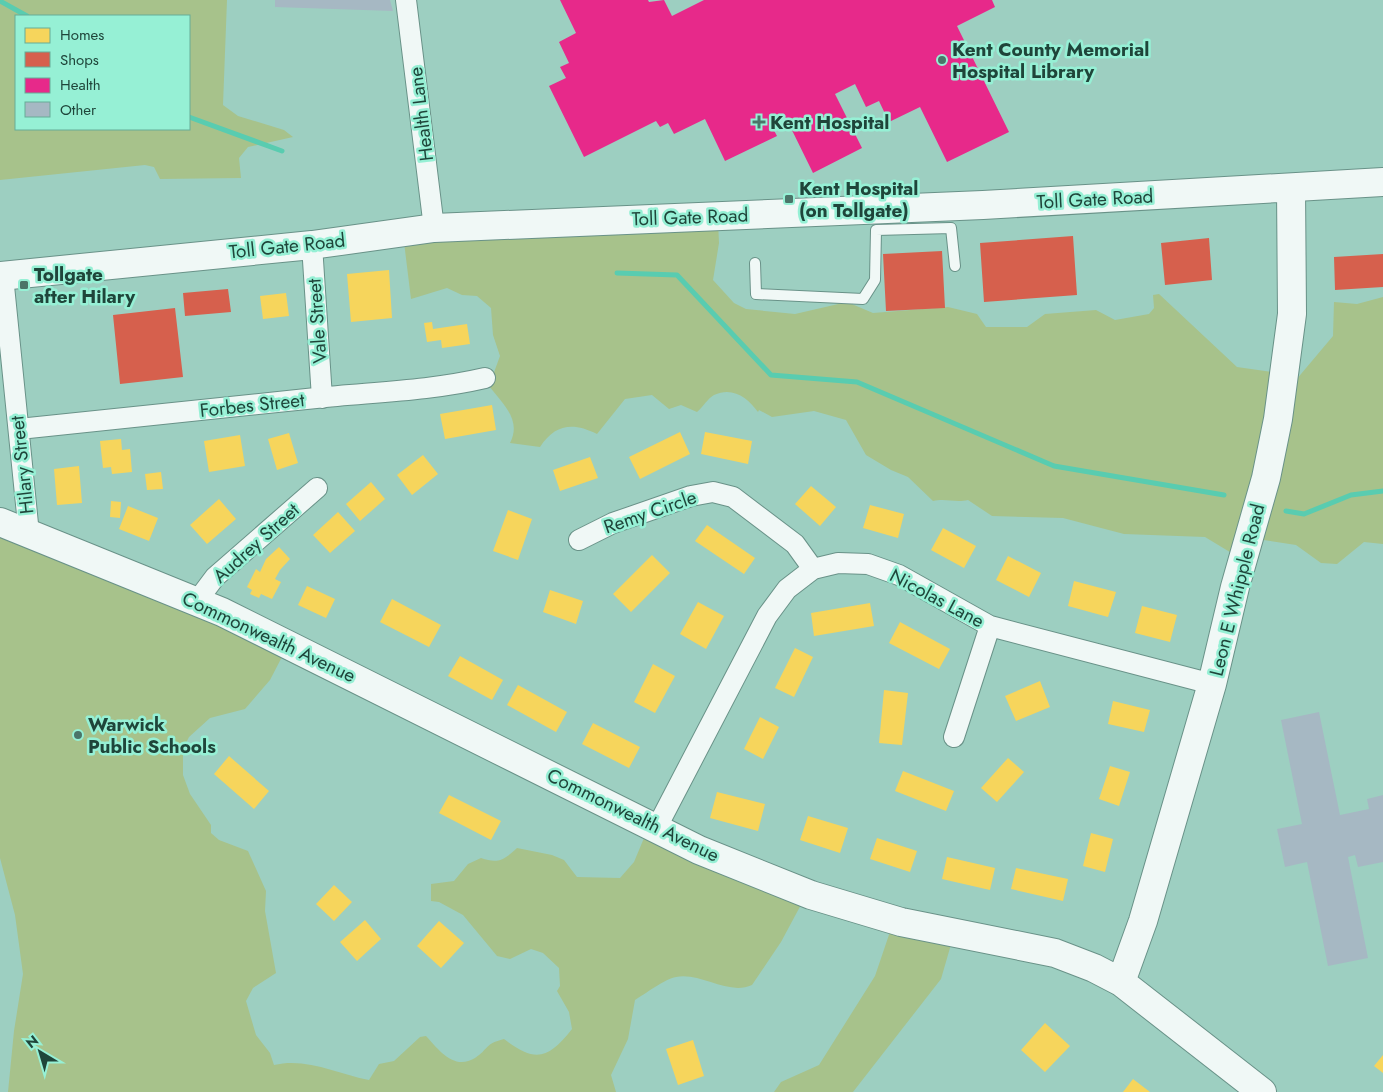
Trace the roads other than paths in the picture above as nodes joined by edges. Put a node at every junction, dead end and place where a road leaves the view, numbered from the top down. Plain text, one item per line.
1 (406, 0) edge
2 (1383, 182) edge
3 (1291, 188) junction
4 (950, 217) junction
5 (883, 220) junction
6 (434, 228) junction
7 (312, 245) junction
8 (755, 263) dead end
9 (955, 266) dead end
10 (1, 276) edge
11 (485, 378) dead end
12 (322, 398) junction
13 (19, 428) junction
14 (317, 488) dead end
15 (0, 522) edge
16 (29, 534) junction
17 (578, 540) dead end
18 (813, 569) junction
19 (197, 601) junction
20 (990, 626) junction
21 (1212, 684) junction
22 (954, 737) dead end
23 (656, 829) junction
24 (1121, 982) junction
25 (1262, 1092) edge

1 - 6 street, Health Lane
2 - 3 street, Toll Gate Road
3 - 4 street, Toll Gate Road
3 - 21 street, Leon E Whipple Road
4 - 5 street, Toll Gate Road
4 - 9 lane
5 - 6 street, Toll Gate Road
5 - 8 lane
6 - 7 street, Toll Gate Road
7 - 10 street, Toll Gate Road
7 - 12 street, Vale Street
10 - 13 street, Hilary Street
11 - 12 street, Forbes Street
12 - 13 street, Forbes Street
13 - 16 street, Hilary Street
14 - 19 street, Audrey Street
15 - 16 street, Commonwealth Avenue
16 - 19 street, Commonwealth Avenue
17 - 18 street, Remy Circle
18 - 20 street, Nicolas Lane
18 - 23 street, Nicolas Lane
19 - 23 street, Commonwealth Avenue
20 - 21 street, Nicolas Lane
20 - 22 street
21 - 24 street, Leon E Whipple Road
23 - 24 street, Commonwealth Avenue
24 - 25 street, Commonwealth Avenue

